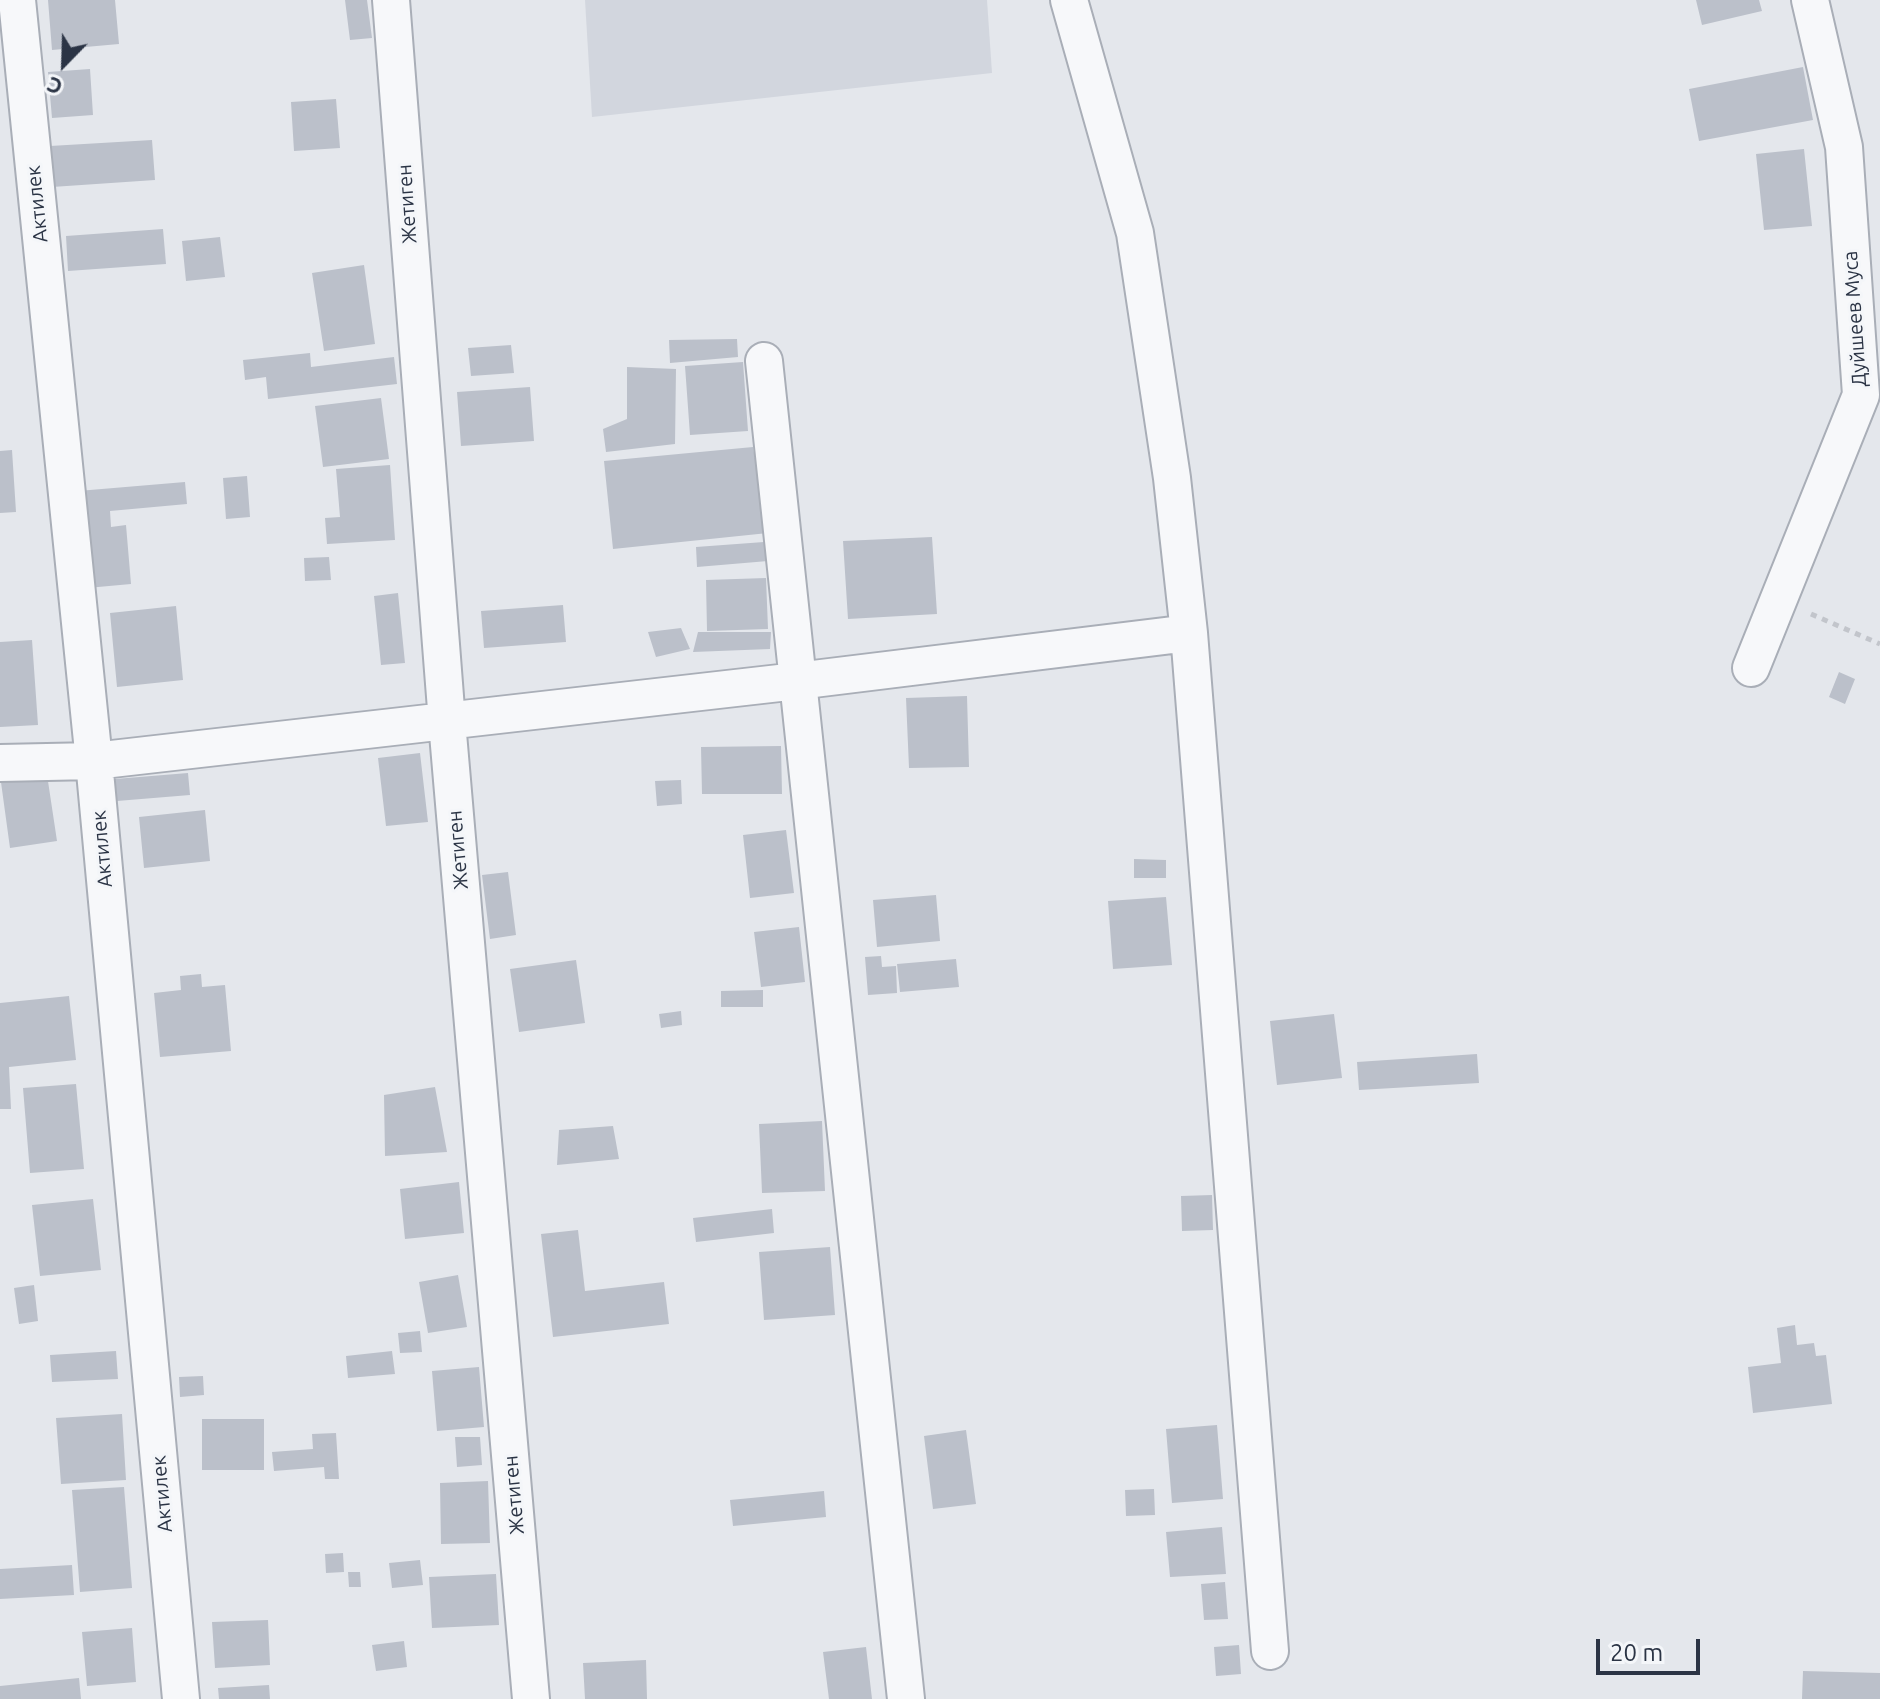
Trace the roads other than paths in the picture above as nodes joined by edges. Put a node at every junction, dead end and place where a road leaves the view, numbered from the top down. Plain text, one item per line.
1 (17, 0) edge
2 (391, 0) edge
3 (1069, 0) edge
4 (1810, 0) edge
5 (764, 361) dead end
6 (1189, 633) junction
7 (1751, 668) dead end
8 (797, 681) junction
9 (447, 722) junction
10 (94, 761) junction
11 (0, 763) edge
12 (1270, 1651) dead end
13 (181, 1699) edge
14 (531, 1699) edge
15 (906, 1699) edge

1 - 10 street, Актилек
2 - 9 street, Жетиген
3 - 6 street
4 - 7 street, Дуйшеев Муса
5 - 8 street
6 - 8 street
6 - 12 street
8 - 9 street
8 - 15 street
9 - 10 street
9 - 14 street, Жетиген
10 - 11 street
10 - 13 street, Актилек

